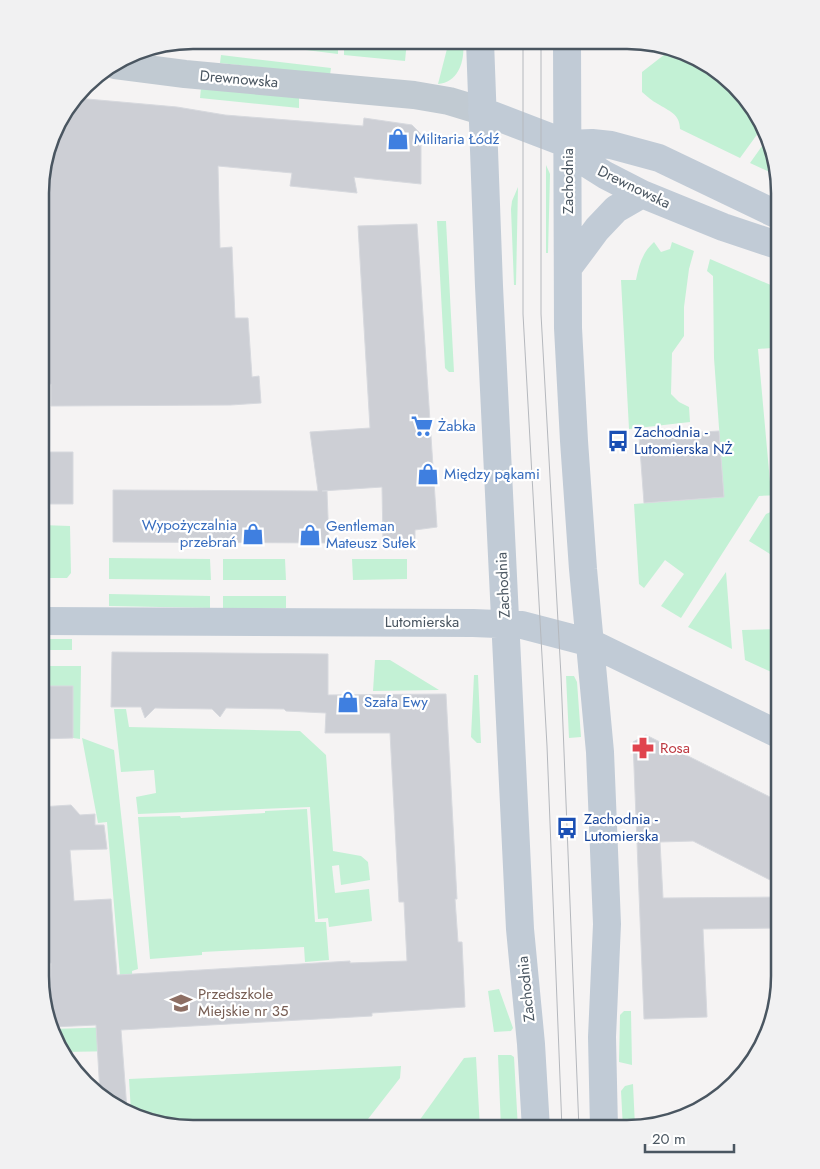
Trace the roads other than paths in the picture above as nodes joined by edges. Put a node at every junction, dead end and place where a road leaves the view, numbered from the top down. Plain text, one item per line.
1 (480, 49) edge
2 (567, 49) edge
3 (125, 66) edge
4 (482, 111) junction
5 (568, 144) junction
6 (642, 194) junction
7 (771, 212) edge
8 (771, 243) edge
9 (568, 268) junction
10 (49, 621) edge
11 (505, 623) junction
12 (591, 643) junction
13 (771, 731) edge
14 (535, 1120) edge
15 (604, 1120) edge

1 - 4 main road, Zachodnia
2 - 5 main road, Zachodnia
3 - 4 street, Drewnowska
4 - 5 main road
4 - 11 main road, Zachodnia
5 - 6 main road, Drewnowska
5 - 7 main road, Drewnowska
5 - 9 main road, Zachodnia
6 - 8 main road, Drewnowska
6 - 9 main road
9 - 12 main road, Zachodnia
10 - 11 main road, Lutomierska
11 - 12 main road, Lutomierska
11 - 14 main road, Zachodnia
12 - 13 main road, Lutomierska
12 - 15 main road, Zachodnia

